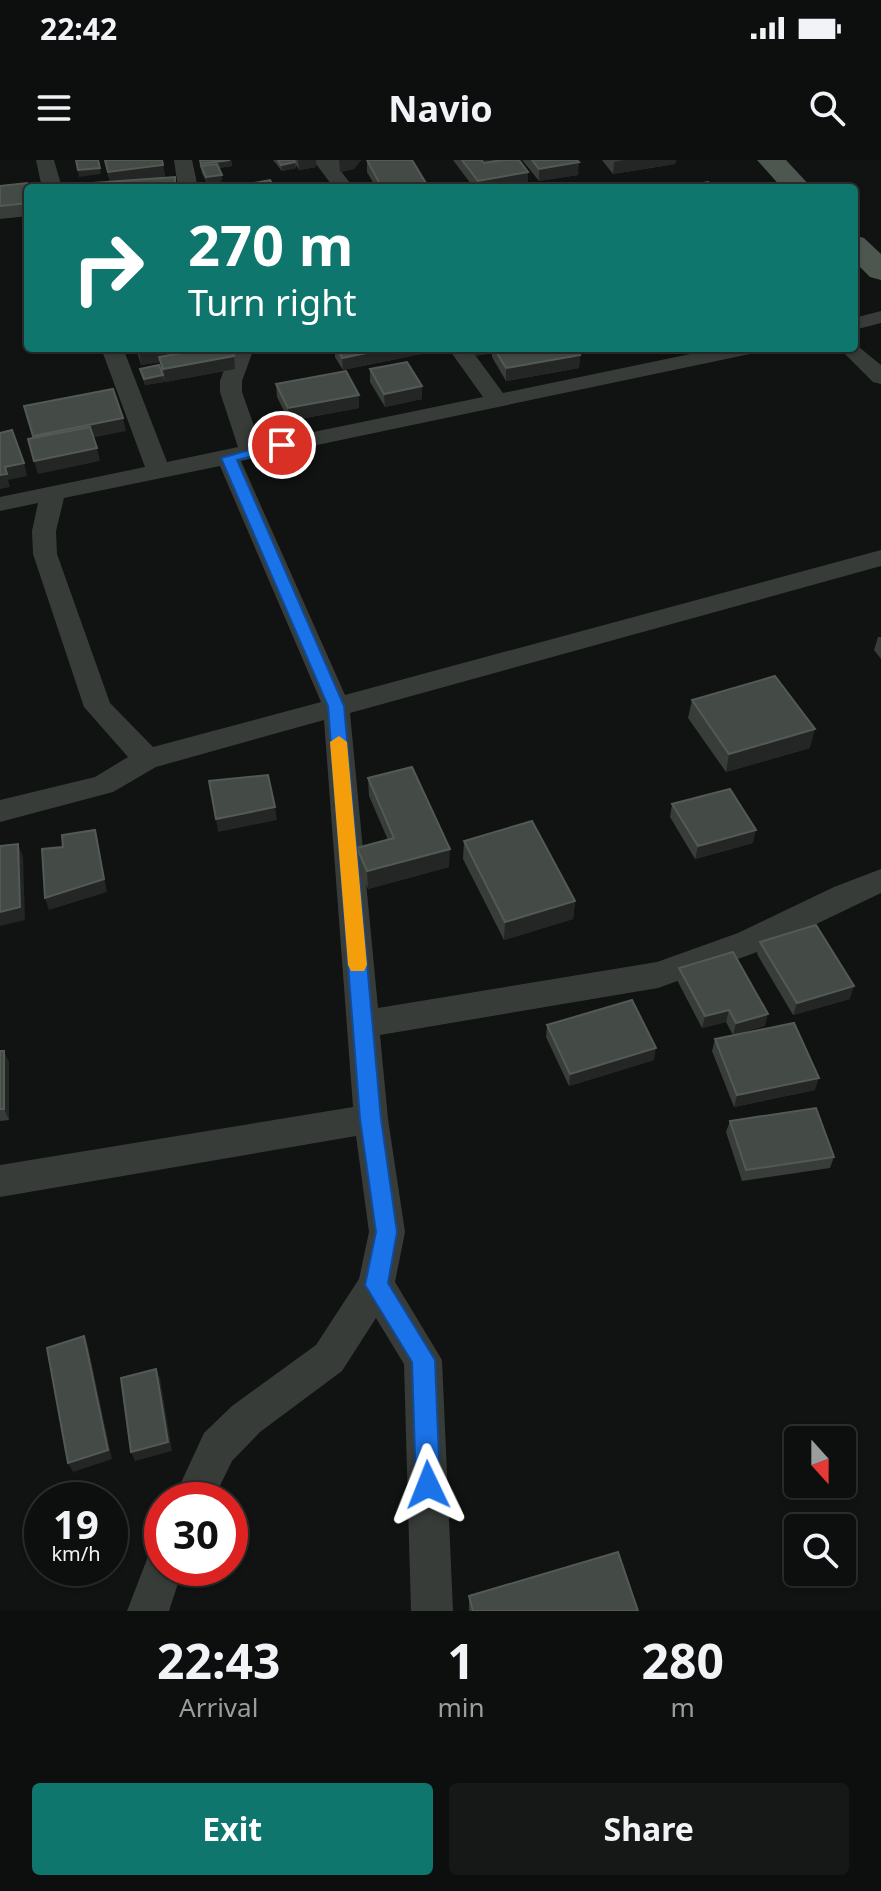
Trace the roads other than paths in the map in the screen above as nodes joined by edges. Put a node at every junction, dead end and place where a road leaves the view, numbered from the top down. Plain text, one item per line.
1 (45, 160) edge
2 (183, 160) edge
3 (322, 160) edge
4 (771, 160) edge
5 (51, 184) edge
6 (187, 184) edge
7 (341, 184) edge
8 (794, 184) edge
9 (858, 248) edge
10 (881, 271) edge
11 (881, 317) edge
12 (858, 323) edge
13 (114, 352) edge
14 (242, 352) edge
15 (462, 352) edge
16 (731, 352) edge
17 (854, 352) edge
18 (881, 377) edge
19 (498, 402) junction
20 (240, 455) junction
21 (158, 470) junction
22 (53, 492) junction
23 (0, 504) edge
24 (881, 558) edge
25 (336, 706) junction
26 (147, 759) junction
27 (0, 811) edge
28 (881, 881) edge
29 (363, 1024) junction
30 (371, 1119) junction
31 (0, 1181) edge
32 (376, 1285) junction
33 (201, 1482) edge
34 (157, 1586) edge
35 (148, 1611) edge
36 (432, 1611) edge

1 - 5 street
2 - 6 street
3 - 7 street
4 - 8 main road
9 - 10 main road
11 - 12 street
13 - 21 street
14 - 20 street
15 - 19 street
16 - 19 street
17 - 18 street
19 - 20 street
20 - 21 street
20 - 25 street
21 - 22 street
22 - 23 street
22 - 26 street
24 - 25 street
25 - 26 street
25 - 29 street
26 - 27 street
28 - 29 street
29 - 30 street
30 - 31 street
30 - 32 street
32 - 33 street
32 - 36 street
34 - 35 street

